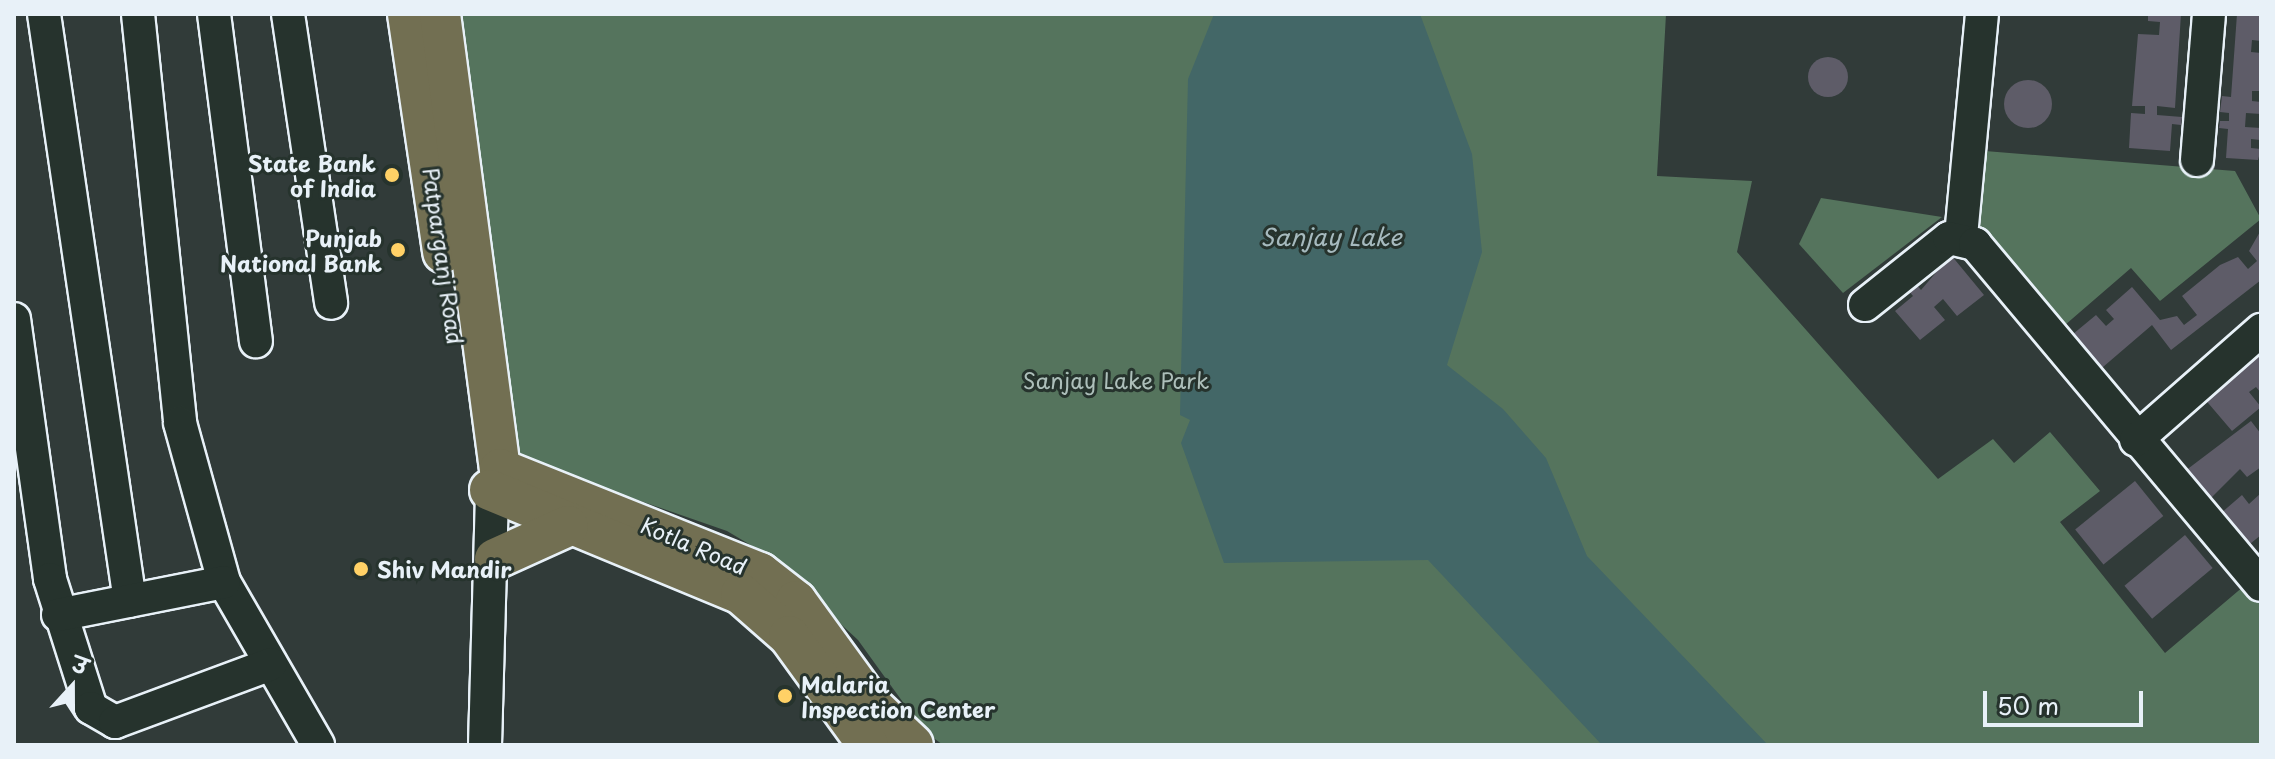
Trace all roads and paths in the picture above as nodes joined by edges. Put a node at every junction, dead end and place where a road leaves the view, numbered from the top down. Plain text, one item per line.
1 (44, 14) edge
2 (138, 14) edge
3 (214, 14) edge
4 (288, 14) edge
5 (408, 14) edge
6 (440, 14) edge
7 (1982, 14) edge
8 (2209, 14) edge
9 (2197, 160) dead end
10 (1961, 236) junction
11 (331, 303) dead end
12 (1865, 305) dead end
13 (14, 319) edge
14 (2261, 330) edge
15 (256, 341) dead end
16 (2136, 440) junction
17 (496, 482) junction
18 (568, 526) junction
19 (495, 559) junction
20 (224, 582) junction
21 (2261, 585) edge
22 (130, 601) junction
23 (58, 615) junction
24 (271, 664) junction
25 (318, 745) edge
26 (485, 745) edge
27 (868, 745) edge
28 (913, 745) edge

1 - 22 street
2 - 20 street
3 - 15 street
4 - 11 street
5 - 17 main road, Patparganj Road
6 - 17 main road, Patparganj Road
7 - 10 street
8 - 9 street
10 - 12 street
10 - 16 street
13 - 23 street
14 - 16 street
16 - 21 street
17 - 18 main road, Kotla Road
17 - 19 street
17 - 28 main road, Kotla Road
18 - 19 main road
18 - 27 main road, Kotla Road
19 - 26 street
20 - 22 street
20 - 24 street
22 - 23 street
23 - 24 street
24 - 25 street

